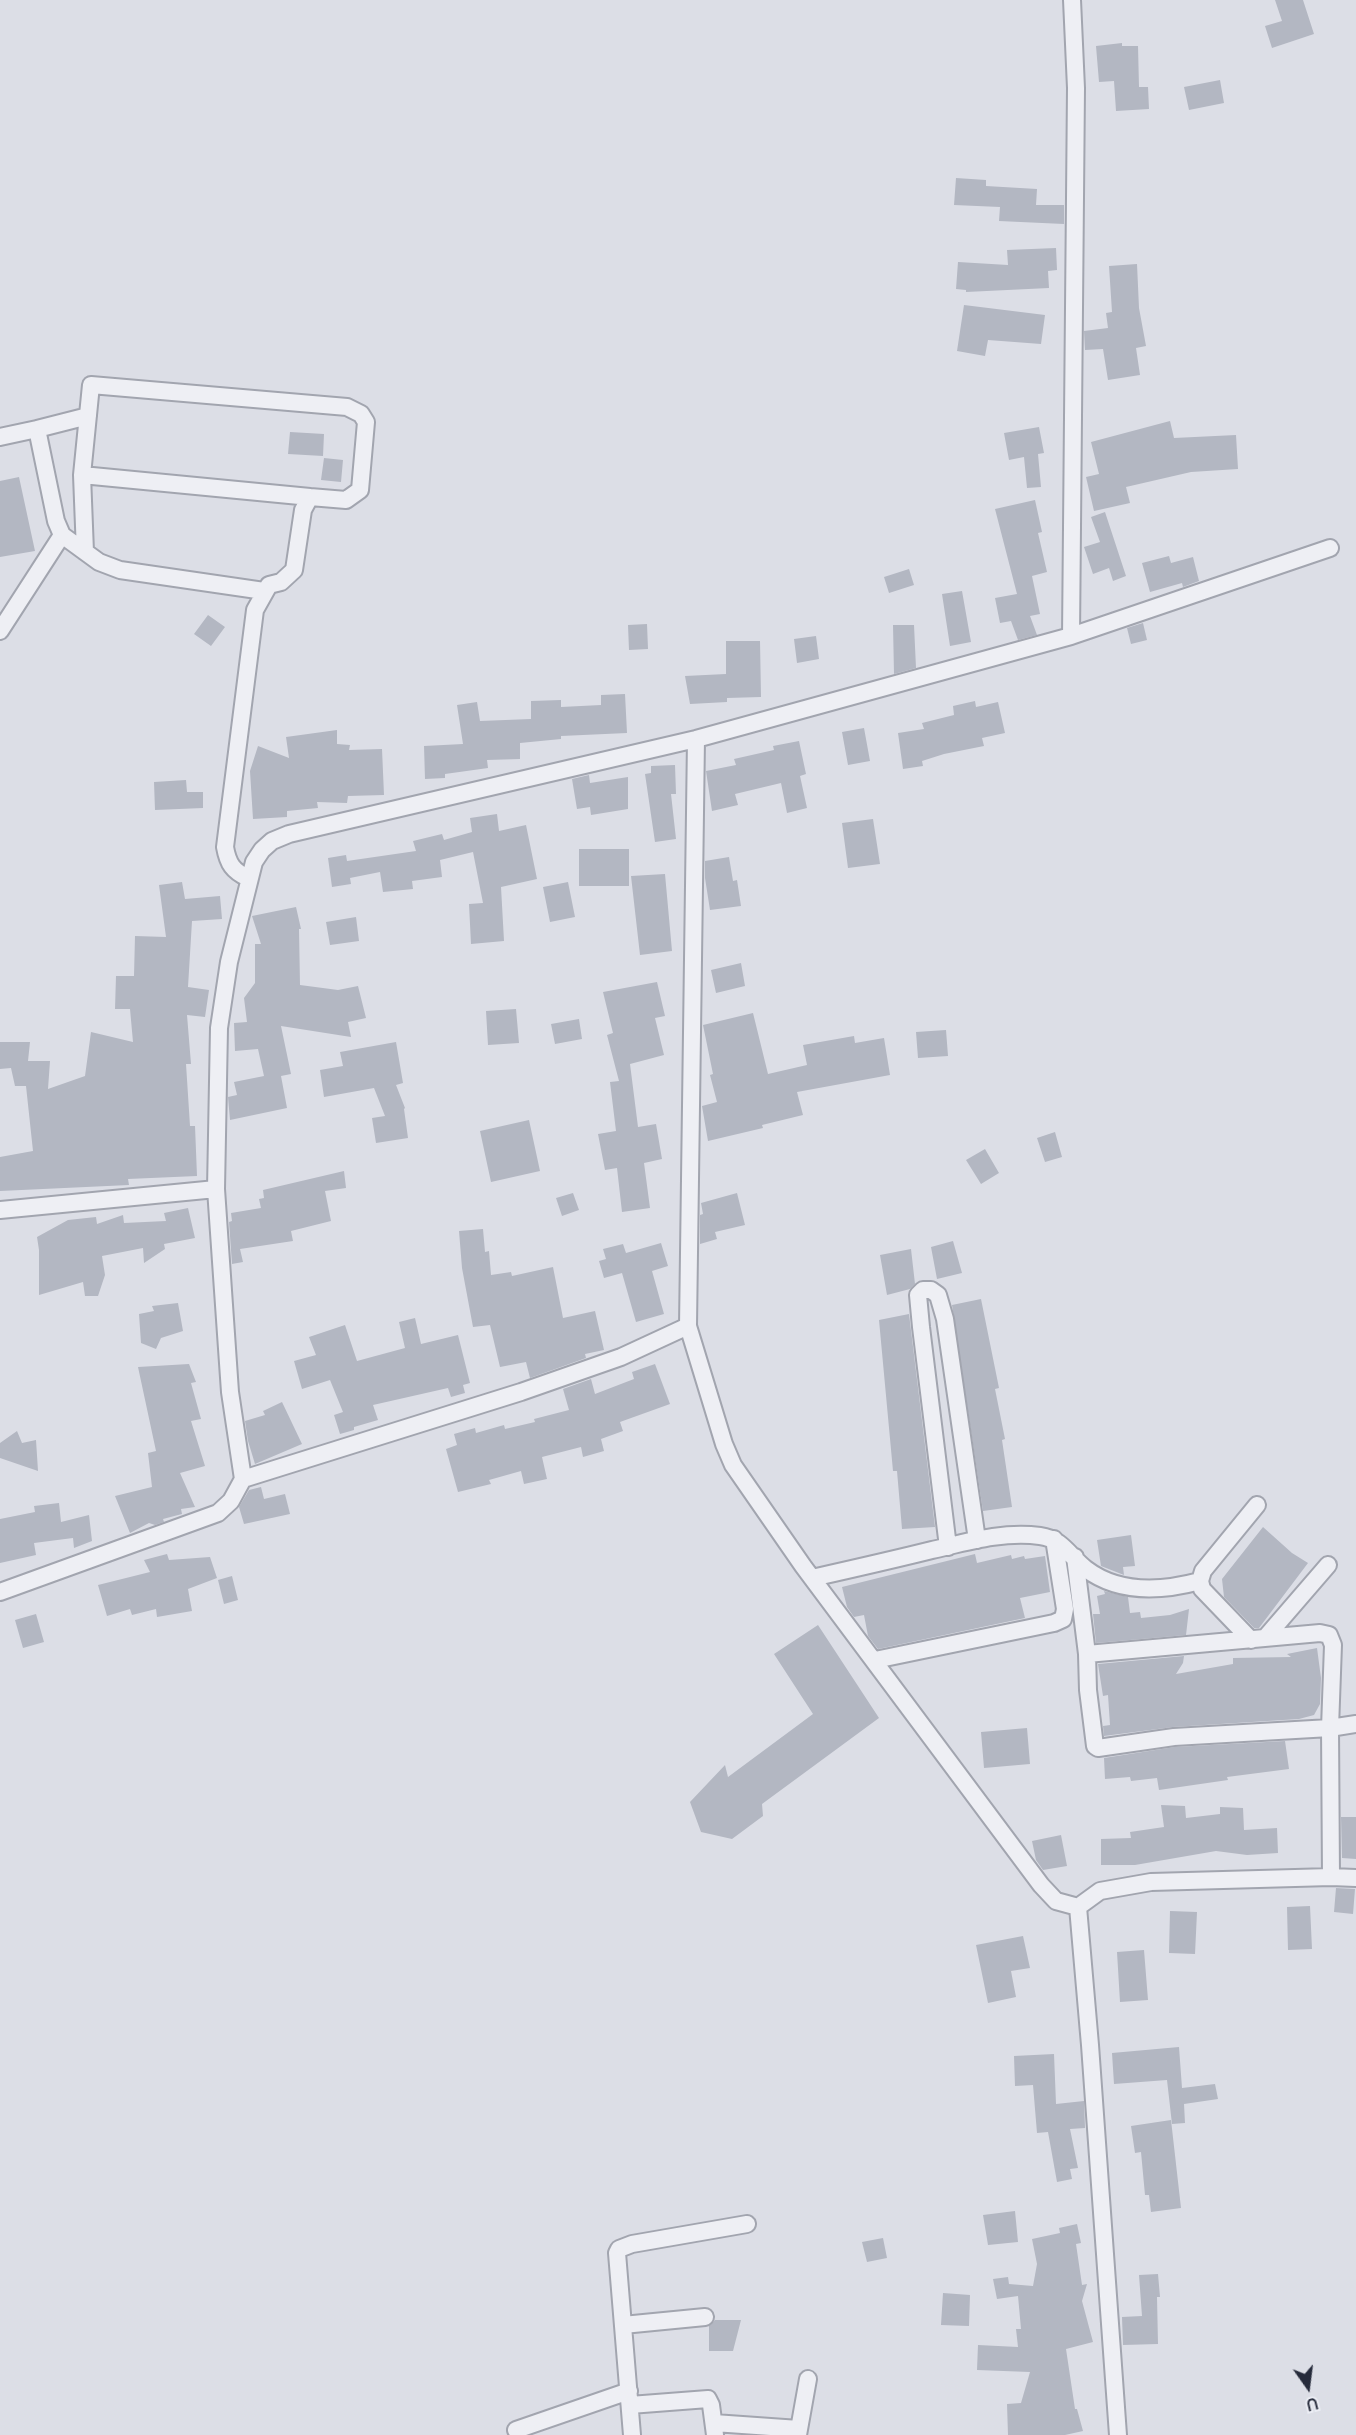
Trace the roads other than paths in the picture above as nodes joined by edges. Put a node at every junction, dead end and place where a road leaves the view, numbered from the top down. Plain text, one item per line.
1 (1072, 0) edge
2 (88, 416) junction
3 (37, 429) junction
4 (0, 437) edge
5 (82, 475) junction
6 (310, 497) junction
7 (62, 535) junction
8 (1330, 548) dead end
9 (85, 552) junction
10 (264, 591) junction
11 (0, 631) edge
12 (1071, 636) junction
13 (696, 739) junction
14 (248, 878) junction
15 (216, 1189) junction
16 (0, 1210) edge
17 (688, 1326) junction
18 (243, 1479) junction
19 (1257, 1505) dead end
20 (1054, 1539) junction
21 (977, 1540) junction
22 (948, 1547) junction
23 (1075, 1557) junction
24 (1328, 1565) dead end
25 (812, 1578) junction
26 (1200, 1581) junction
27 (0, 1592) edge
28 (1258, 1639) junction
29 (1087, 1654) junction
30 (875, 1660) junction
31 (1356, 1724) edge
32 (1330, 1728) junction
33 (1331, 1877) junction
34 (1356, 1878) edge
35 (1078, 1907) junction
36 (747, 2224) dead end
37 (705, 2317) dead end
38 (623, 2325) junction
39 (808, 2379) dead end
40 (629, 2398) junction
41 (714, 2429) edge
42 (516, 2430) dead end
43 (798, 2432) edge
44 (632, 2435) edge
45 (1118, 2435) edge

1 - 12 street
2 - 3 street
2 - 5 street
2 - 6 street
3 - 4 street
3 - 7 street
5 - 6 street
5 - 9 street
6 - 10 street
7 - 9 street
7 - 11 street
8 - 12 street
9 - 10 street
10 - 14 street
12 - 13 street
13 - 14 street
13 - 17 street
14 - 15 street
15 - 16 street
15 - 18 street
17 - 18 street
17 - 25 street
18 - 27 street
19 - 26 street
20 - 21 street
20 - 23 street
20 - 30 street
21 - 22 street
21 - 22 street
22 - 25 street
23 - 26 street
23 - 29 street
24 - 28 street
25 - 30 street
26 - 28 street
28 - 29 street
28 - 32 street
29 - 32 street
30 - 35 street
31 - 32 street
32 - 33 street
33 - 34 street
33 - 35 street
35 - 45 street
36 - 38 street
37 - 38 street
38 - 40 street
39 - 43 street
40 - 41 street
40 - 42 street
40 - 44 street
41 - 43 street

